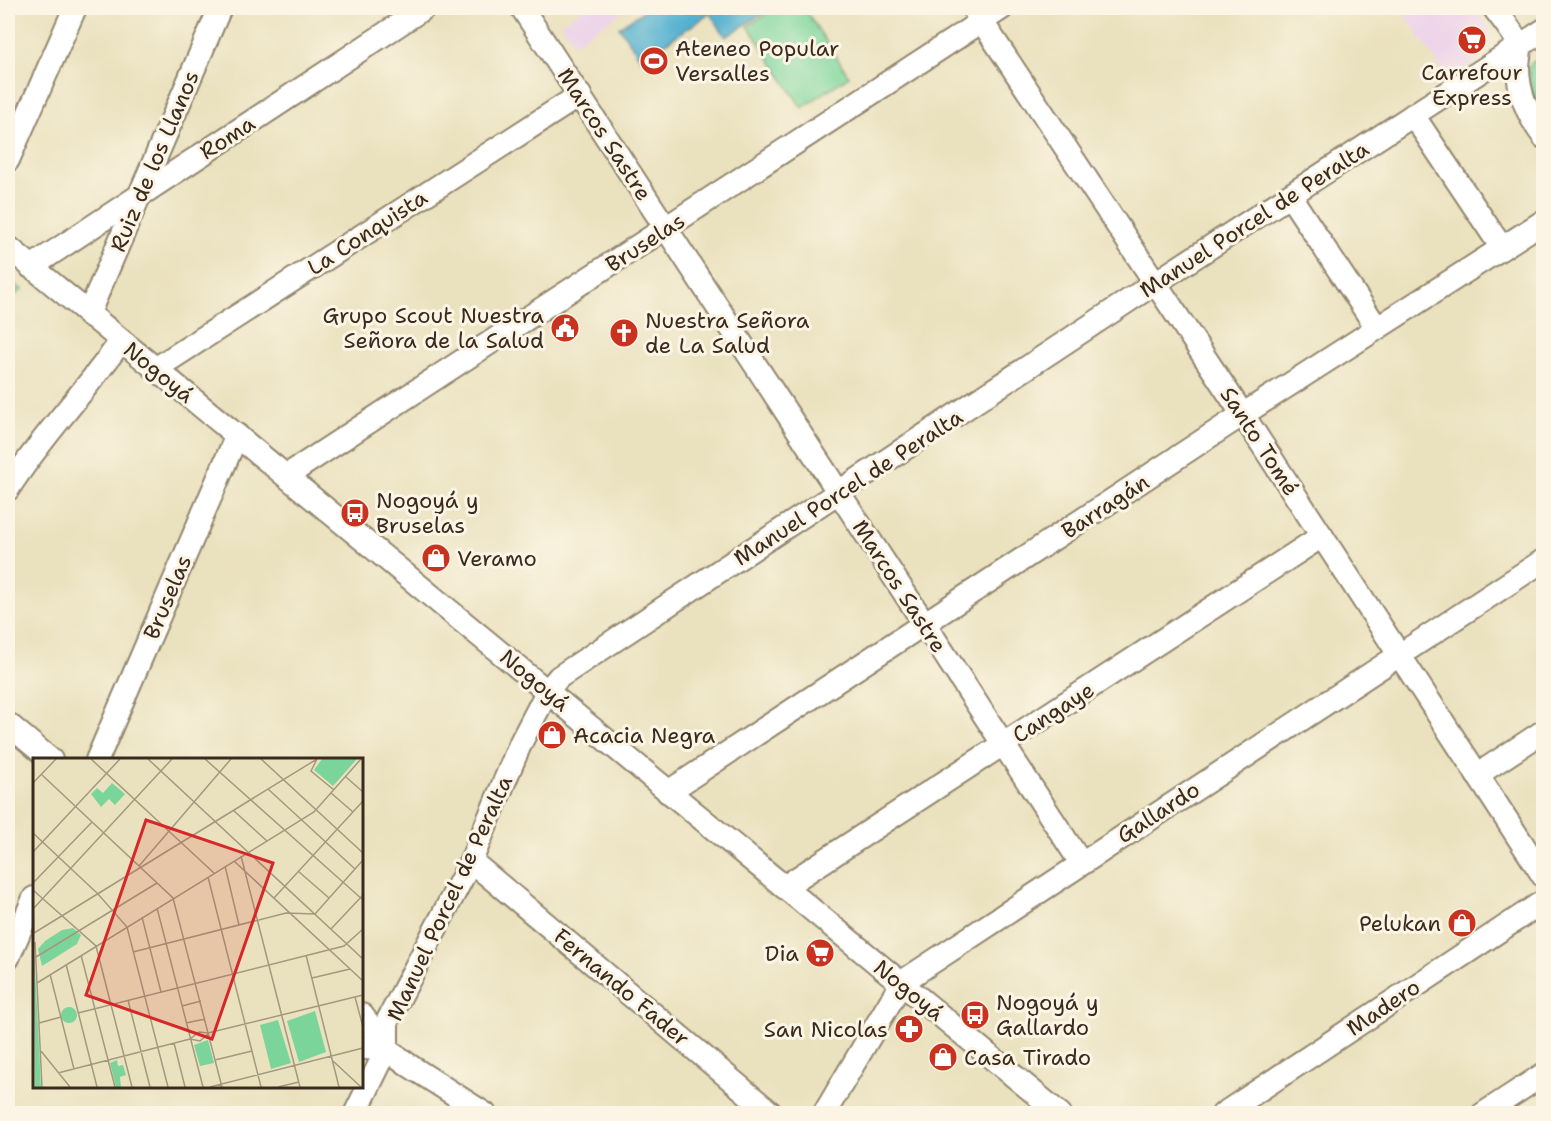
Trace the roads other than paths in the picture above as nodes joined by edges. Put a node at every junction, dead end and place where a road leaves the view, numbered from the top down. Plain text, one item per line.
1 (75, 8) edge
2 (220, 8) edge
3 (424, 8) edge
4 (522, 8) edge
5 (1002, 8) edge
6 (1494, 8) edge
7 (978, 14) edge
8 (1544, 30) edge
9 (1520, 46) junction
10 (1544, 51) edge
11 (580, 95) junction
12 (1413, 116) junction
13 (1544, 137) edge
14 (8, 160) edge
15 (1290, 196) junction
16 (138, 197) junction
17 (1544, 221) edge
18 (666, 228) junction
19 (8, 247) edge
20 (1502, 248) junction
21 (31, 267) junction
22 (1155, 283) junction
23 (88, 315) junction
24 (1377, 328) junction
25 (121, 341) junction
26 (155, 369) junction
27 (1243, 415) junction
28 (237, 435) junction
29 (286, 476) junction
30 (8, 489) edge
31 (839, 493) junction
32 (1322, 536) junction
33 (1544, 560) edge
34 (925, 624) junction
35 (1398, 654) junction
36 (548, 690) junction
37 (8, 724) edge
38 (1544, 731) edge
39 (1004, 744) junction
40 (50, 758) edge
41 (97, 758) edge
42 (1477, 775) junction
43 (668, 792) junction
44 (471, 861) junction
45 (1081, 863) junction
46 (1544, 877) edge
47 (784, 887) junction
48 (33, 900) edge
49 (1544, 900) edge
50 (22, 917) edge
51 (8, 958) edge
52 (902, 982) junction
53 (363, 1016) edge
54 (363, 1048) edge
55 (387, 1049) junction
56 (1544, 1074) edge
57 (355, 1113) edge
58 (485, 1113) edge
59 (772, 1113) edge
60 (824, 1113) edge
61 (1060, 1113) edge
62 (1223, 1113) edge
63 (1483, 1113) edge

1 - 14 street
2 - 16 street, Ruiz de los Llanos
3 - 16 street, Roma
4 - 11 street, Marcos Sastre
5 - 7 street, Bruselas
6 - 9 street
7 - 18 street, Bruselas
7 - 22 street, Santo Tomé
8 - 9 street, Manuel Porcel de Peralta
9 - 10 street
9 - 12 street, Manuel Porcel de Peralta
9 - 13 street
11 - 18 street, Marcos Sastre
11 - 26 street, La Conquista
12 - 15 street, Manuel Porcel de Peralta
12 - 20 street
15 - 22 street, Manuel Porcel de Peralta
15 - 24 street
16 - 21 street, Roma
16 - 23 street, Ruiz de los Llanos
17 - 20 street, Barragán
18 - 29 street, Bruselas
18 - 31 street, Marcos Sastre
19 - 21 street, Nogoyá
20 - 24 street, Barragán
21 - 23 street, Nogoyá
22 - 27 street, Santo Tomé
22 - 31 street, Manuel Porcel de Peralta
23 - 25 street, Nogoyá
24 - 27 street, Barragán
25 - 26 street, Nogoyá
25 - 30 street
26 - 28 street, Nogoyá
27 - 32 street, Santo Tomé
27 - 34 street, Barragán
28 - 29 street, Nogoyá
28 - 41 street, Bruselas
29 - 36 street, Nogoyá
31 - 34 street, Marcos Sastre
31 - 36 street, Manuel Porcel de Peralta
32 - 35 street, Santo Tomé
32 - 39 street, Cangaye
33 - 35 street, Gallardo
34 - 39 street, Marcos Sastre
34 - 43 street, Barragán
35 - 42 street, Santo Tomé
35 - 45 street, Gallardo
36 - 43 street, Nogoyá
36 - 44 street, Manuel Porcel de Peralta
37 - 40 street
38 - 42 street
39 - 45 street, Marcos Sastre
39 - 47 street, Cangaye
42 - 46 street, Santo Tomé
43 - 47 street, Nogoyá
44 - 55 street, Manuel Porcel de Peralta
44 - 59 street, Fernando Fader
45 - 52 street, Gallardo
47 - 52 street, Nogoyá
48 - 50 street
49 - 62 street, Madero
50 - 51 street
52 - 60 street, Gallardo
52 - 61 street, Nogoyá
53 - 55 street
54 - 55 street
55 - 57 street, Manuel Porcel de Peralta
55 - 58 street
56 - 63 street

